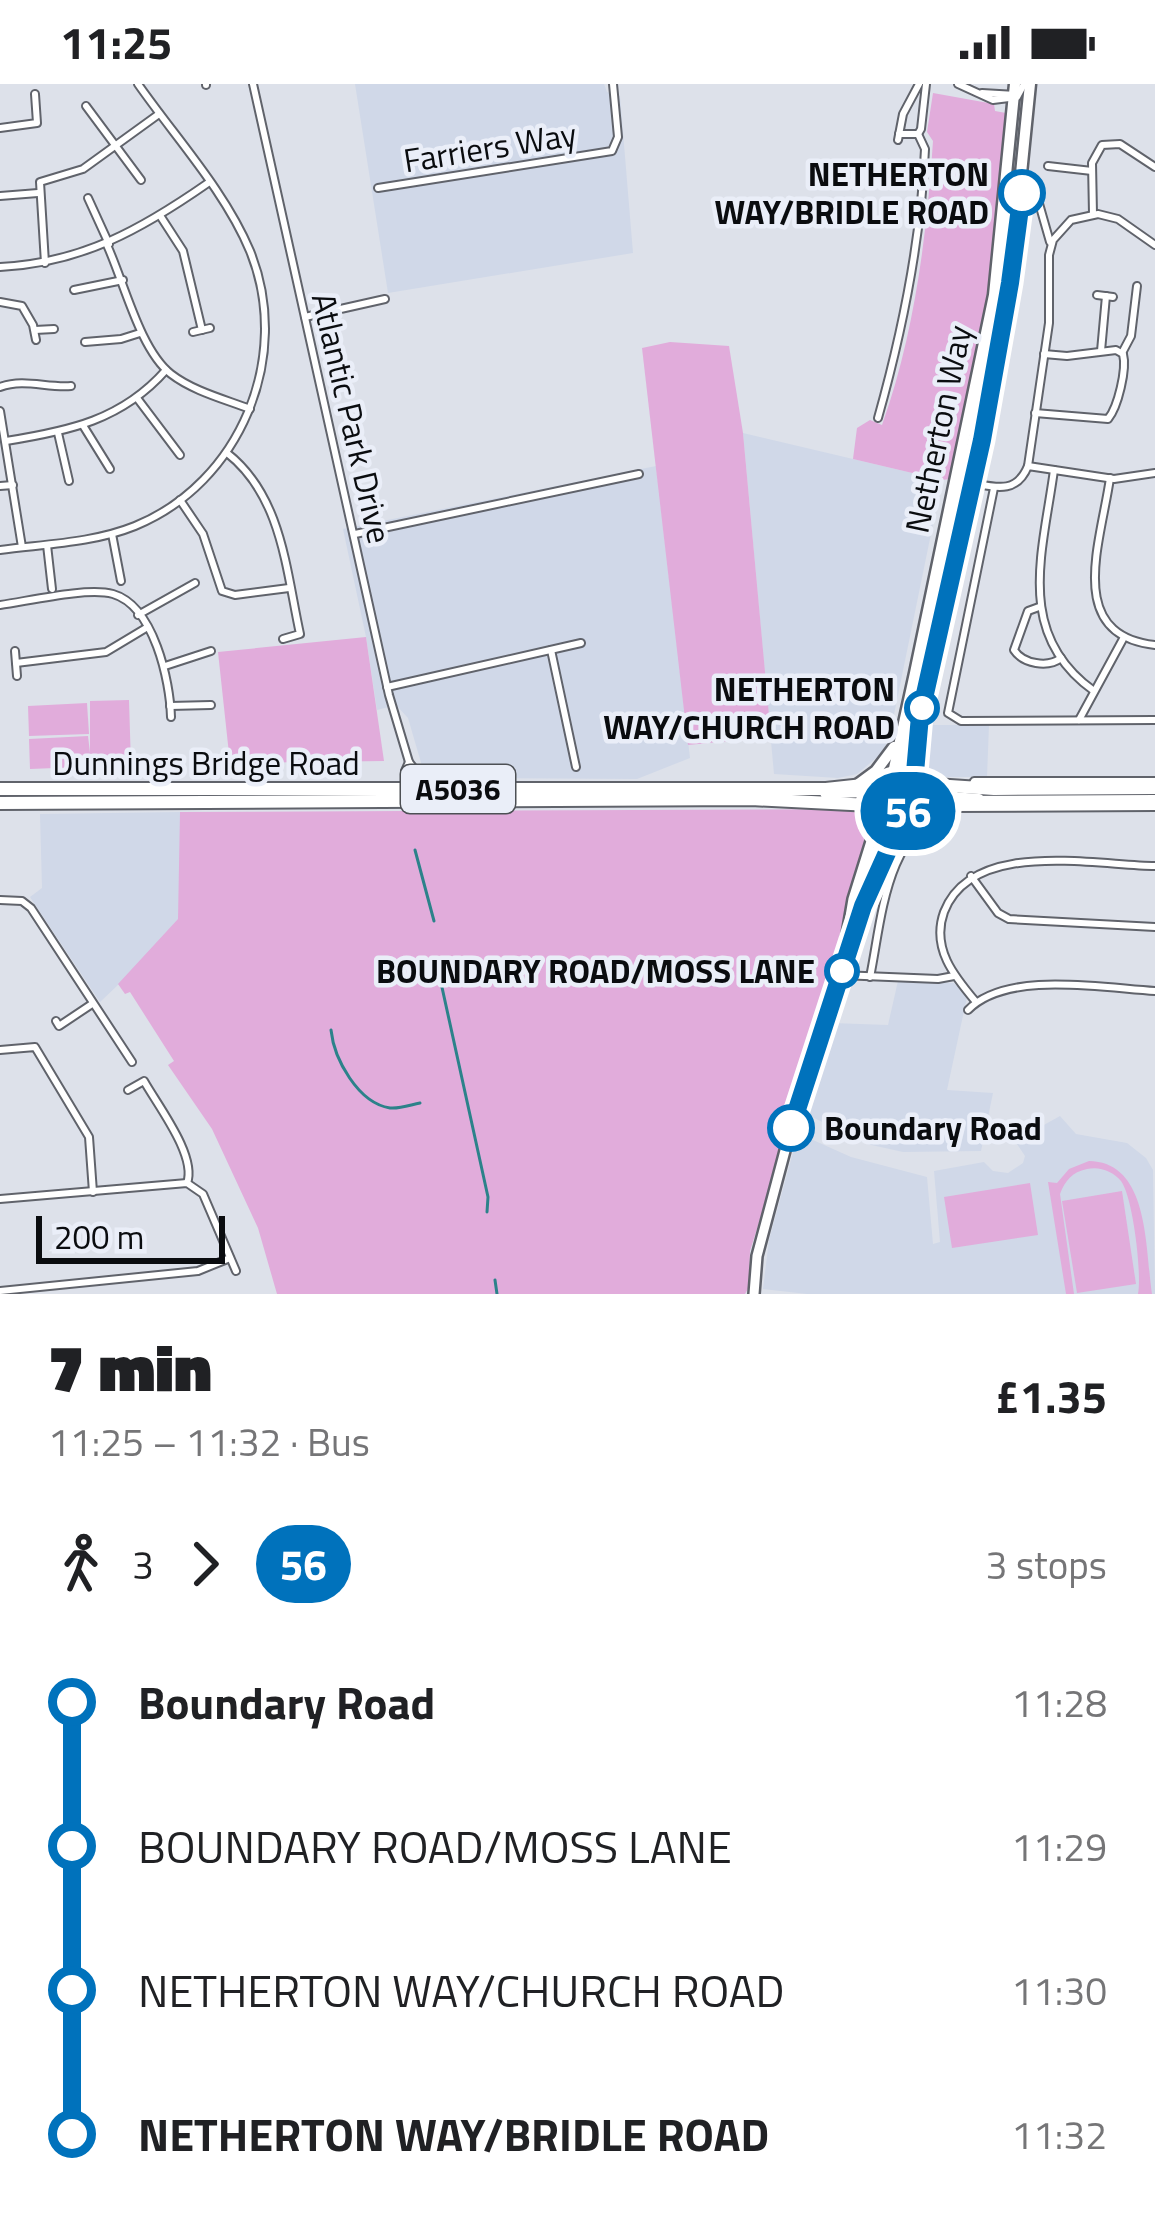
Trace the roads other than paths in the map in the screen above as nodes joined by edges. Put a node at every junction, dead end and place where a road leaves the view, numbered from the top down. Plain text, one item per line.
1 (138, 84) edge
2 (254, 84) edge
3 (613, 84) edge
4 (922, 84) edge
5 (958, 84) edge
6 (1019, 90) edge
7 (34, 94) dead end
8 (86, 106) dead end
9 (159, 115) junction
10 (0, 128) edge
11 (918, 134) junction
12 (115, 146) junction
13 (1048, 166) dead end
14 (1155, 167) edge
15 (1092, 171) junction
16 (141, 180) dead end
17 (208, 183) junction
18 (378, 188) dead end
19 (38, 193) junction
20 (0, 196) edge
21 (88, 198) dead end
22 (1038, 200) dead end
23 (1093, 214) junction
24 (160, 217) junction
25 (108, 245) junction
26 (1051, 245) junction
27 (1155, 245) edge
28 (45, 263) junction
29 (0, 267) edge
30 (123, 280) junction
31 (1137, 286) dead end
32 (74, 290) dead end
33 (1126, 295) dead end
34 (1106, 296) dead end
35 (1136, 296) junction
36 (386, 299) dead end
37 (0, 302) edge
38 (305, 317) junction
39 (54, 329) dead end
40 (35, 330) junction
41 (202, 330) dead end
42 (141, 332) junction
43 (36, 340) dead end
44 (85, 342) dead end
45 (1101, 351) junction
46 (1122, 353) junction
47 (1044, 354) junction
48 (166, 370) junction
49 (71, 386) dead end
50 (0, 387) edge
51 (137, 398) junction
52 (250, 409) junction
53 (1035, 413) junction
54 (0, 414) edge
55 (878, 418) dead end
56 (84, 427) junction
57 (58, 433) junction
58 (6, 441) junction
59 (227, 452) junction
60 (180, 455) dead end
61 (1028, 466) junction
62 (110, 470) dead end
63 (1054, 470) junction
64 (639, 473) dead end
65 (1155, 473) edge
66 (1110, 478) junction
67 (69, 481) dead end
68 (973, 483) junction
69 (13, 484) junction
70 (0, 485) edge
71 (994, 488) junction
72 (180, 500) junction
73 (112, 534) junction
74 (354, 535) junction
75 (46, 544) junction
76 (22, 547) junction
77 (0, 550) edge
78 (121, 581) dead end
79 (195, 583) dead end
80 (289, 588) junction
81 (52, 590) dead end
82 (0, 605) edge
83 (1039, 607) junction
84 (138, 615) junction
85 (146, 628) junction
86 (284, 639) dead end
87 (1123, 639) junction
88 (1155, 642) edge
89 (581, 643) dead end
90 (551, 650) junction
91 (15, 651) dead end
92 (211, 651) dead end
93 (1061, 658) junction
94 (16, 663) junction
95 (165, 666) junction
96 (17, 676) dead end
97 (387, 687) junction
98 (1094, 692) junction
99 (211, 705) dead end
100 (170, 706) junction
101 (171, 717) dead end
102 (1155, 720) edge
103 (1078, 721) junction
104 (900, 737) junction
105 (576, 767) dead end
106 (1155, 784) edge
107 (855, 787) junction
108 (790, 788) junction
109 (0, 790) edge
110 (899, 794) junction
111 (413, 796) junction
112 (0, 803) edge
113 (1155, 804) edge
114 (1155, 866) edge
115 (971, 877) junction
116 (0, 900) edge
117 (1155, 927) edge
118 (840, 975) junction
119 (953, 976) junction
120 (870, 977) junction
121 (1155, 991) edge
122 (976, 1002) junction
123 (92, 1004) junction
124 (968, 1010) dead end
125 (56, 1021) dead end
126 (0, 1050) edge
127 (132, 1063) dead end
128 (128, 1090) dead end
129 (188, 1183) junction
130 (93, 1192) junction
131 (0, 1199) edge
132 (230, 1258) junction
133 (236, 1270) dead end
134 (0, 1291) edge
135 (756, 1291) edge

1 - 9 street
2 - 38 street, Atlantic Park Drive
3 - 18 street, Farriers Way
4 - 11 street
4 - 11 street
5 - 6 street
6 - 68 main road, Netherton Way
6 - 104 main road, Netherton Way
7 - 10 street
8 - 12 street
9 - 12 street
9 - 17 street
11 - 55 street
12 - 16 street
12 - 19 street
13 - 15 street
14 - 15 street
15 - 23 street
17 - 24 street
17 - 52 street
19 - 20 street
19 - 28 street
21 - 25 street
22 - 26 street
23 - 26 street
23 - 27 street
24 - 25 street
24 - 41 street
25 - 28 street
25 - 30 street
26 - 47 street
28 - 29 street
30 - 32 street
30 - 42 street
31 - 35 street
33 - 35 street
34 - 45 street
35 - 46 street
36 - 38 street
37 - 40 street
38 - 74 street, Atlantic Park Drive
39 - 40 street
40 - 43 street
42 - 44 street
42 - 48 street
45 - 46 street
45 - 47 street
46 - 53 street
47 - 53 street
48 - 51 street
48 - 52 street
49 - 50 street
51 - 56 street
51 - 60 street
52 - 59 street
53 - 61 street
54 - 58 street
56 - 57 street
56 - 62 street
57 - 58 street
57 - 67 street
58 - 69 street
59 - 72 street
59 - 80 street
61 - 63 street
61 - 71 street
63 - 66 street
63 - 83 street
64 - 74 street
65 - 66 street
66 - 87 street
68 - 71 street
68 - 110 main road, Netherton Way
69 - 70 street
69 - 76 street
71 - 103 street
72 - 73 street
72 - 80 street
73 - 75 street
73 - 78 street
74 - 97 street, Atlantic Park Drive
75 - 76 street
75 - 81 street
76 - 77 street
79 - 84 street
80 - 86 street
82 - 84 street
83 - 93 street
83 - 93 street
84 - 85 street
85 - 94 street
85 - 95 street
87 - 88 street
87 - 98 street
89 - 90 street
90 - 97 street
90 - 105 street
91 - 94 street
92 - 95 street
93 - 98 street
94 - 96 street
95 - 100 street
97 - 111 street, Atlantic Park Drive
98 - 103 street
99 - 100 street
100 - 101 street
102 - 103 street
104 - 107 main road
104 - 110 main road, Netherton Way
106 - 110 highway, A5036
107 - 108 highway, Dunnings Bridge Road / A5036
107 - 110 highway, Dunnings Bridge Road / A5036
108 - 110 street
108 - 111 highway, Dunnings Bridge Road / A5036
109 - 111 highway, Dunnings Bridge Road / A5036
110 - 111 highway, Dunnings Bridge Road / A5036
110 - 113 highway, A5036
110 - 118 street
110 - 118 street
111 - 112 highway, Dunnings Bridge Road / A5036
113 - 120 street
114 - 115 street
115 - 117 street
115 - 119 street
116 - 123 street
118 - 120 street
118 - 135 street
119 - 120 street
119 - 122 street
121 - 122 street
122 - 124 street
123 - 125 street
123 - 127 street
126 - 130 street
128 - 129 street
129 - 130 street
129 - 132 street
130 - 131 street
132 - 133 street
132 - 134 street

